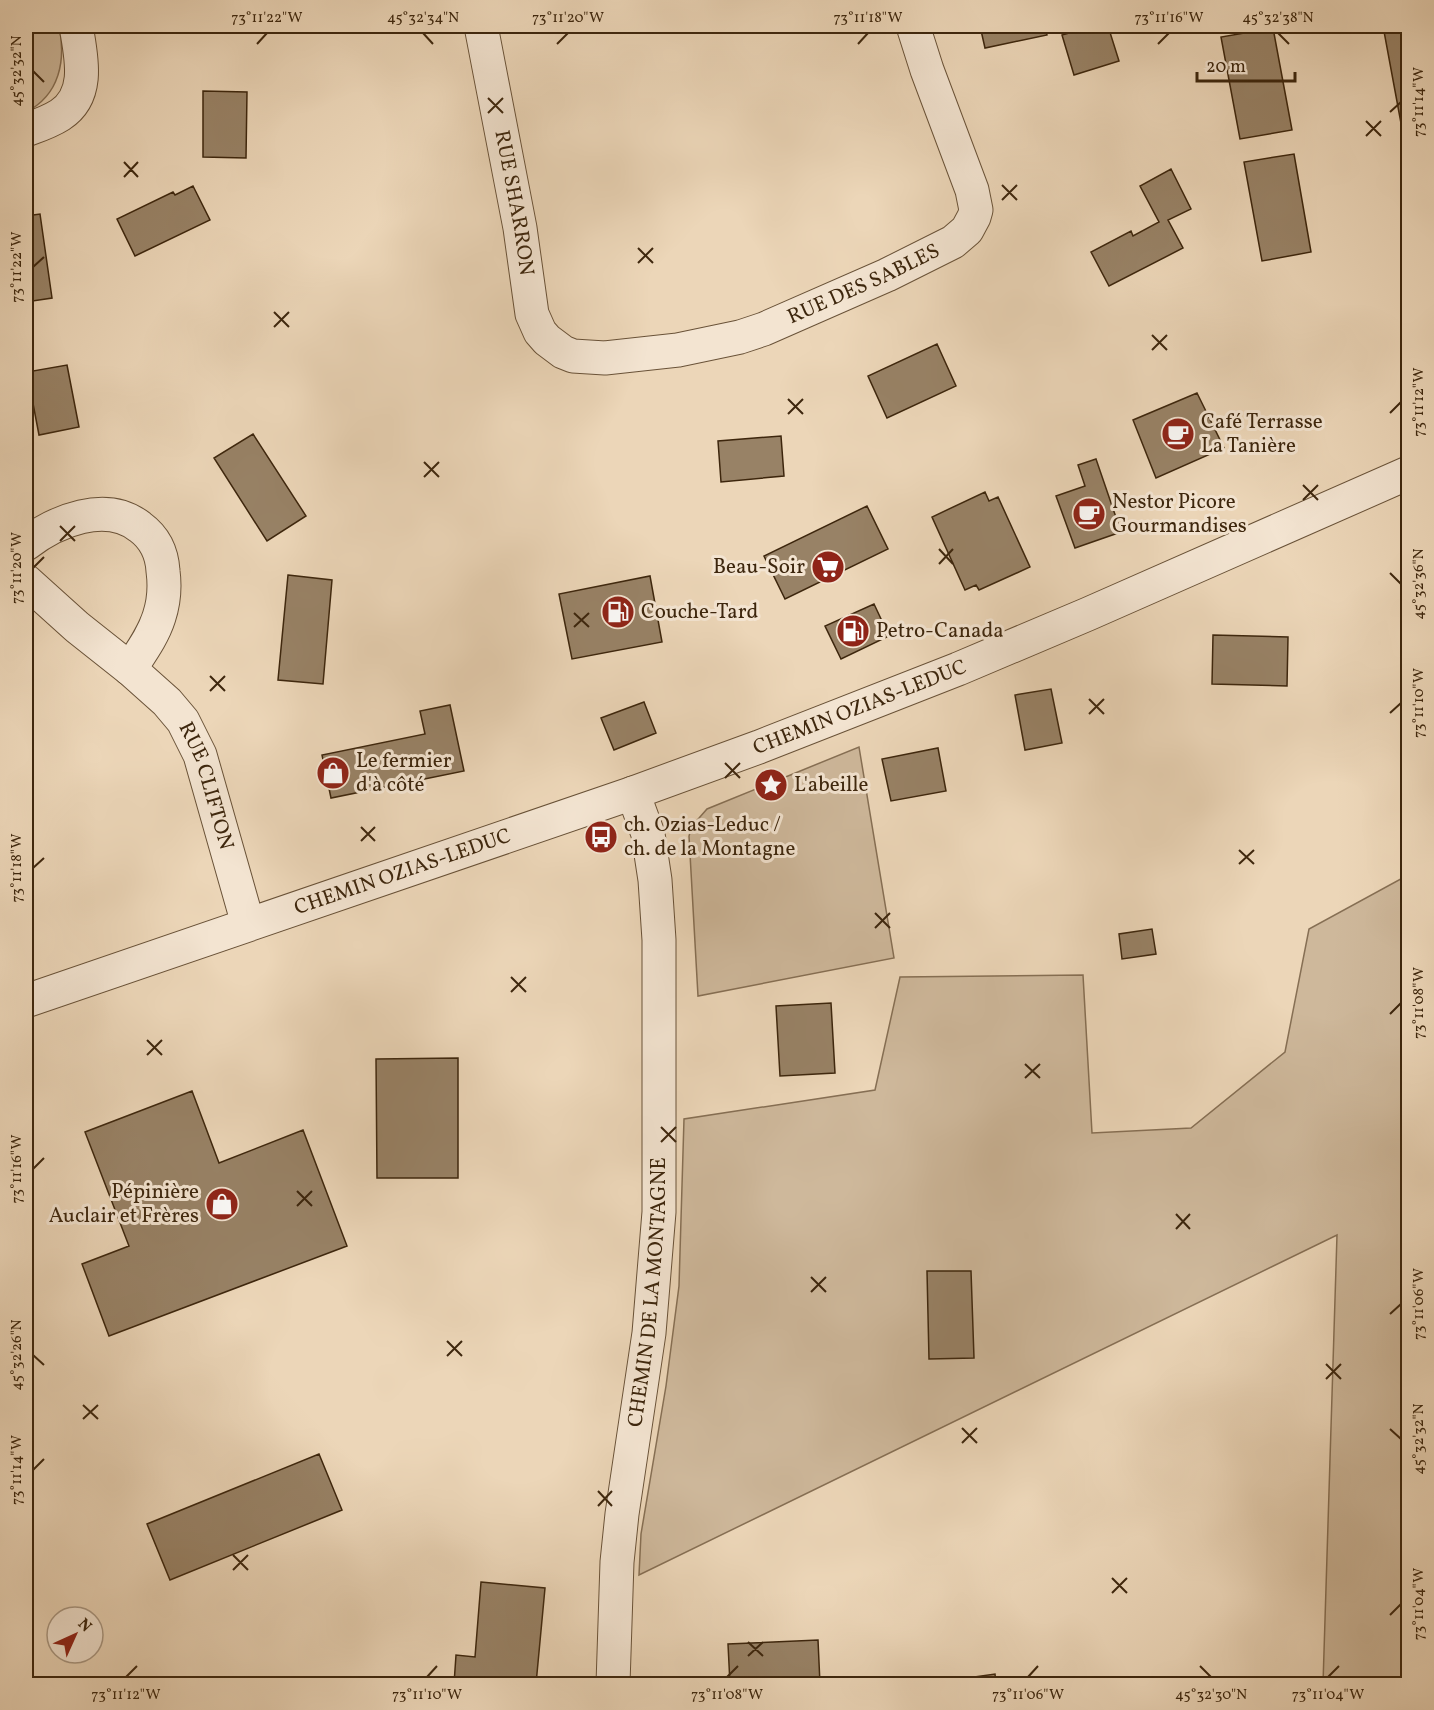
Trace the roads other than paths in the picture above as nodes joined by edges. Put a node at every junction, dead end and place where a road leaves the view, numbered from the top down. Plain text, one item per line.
1 (76, 26) edge
2 (481, 26) edge
3 (913, 26) edge
4 (26, 130) edge
5 (547, 340) joint
6 (1408, 473) edge
7 (26, 544) edge
8 (26, 581) edge
9 (130, 669) junction
10 (633, 794) junction
11 (248, 924) junction
12 (26, 1002) edge
13 (613, 1684) edge

1 - 4 street
2 - 5 street, RUE SHARRON
3 - 5 street, RUE DES SABLES
6 - 10 street, CHEMIN OZIAS-LEDUC
7 - 9 street
8 - 9 street, RUE CLIFTON
9 - 11 street, RUE CLIFTON
10 - 11 street, CHEMIN OZIAS-LEDUC
10 - 13 street, CHEMIN DE LA MONTAGNE
11 - 12 street, CHEMIN OZIAS-LEDUC

